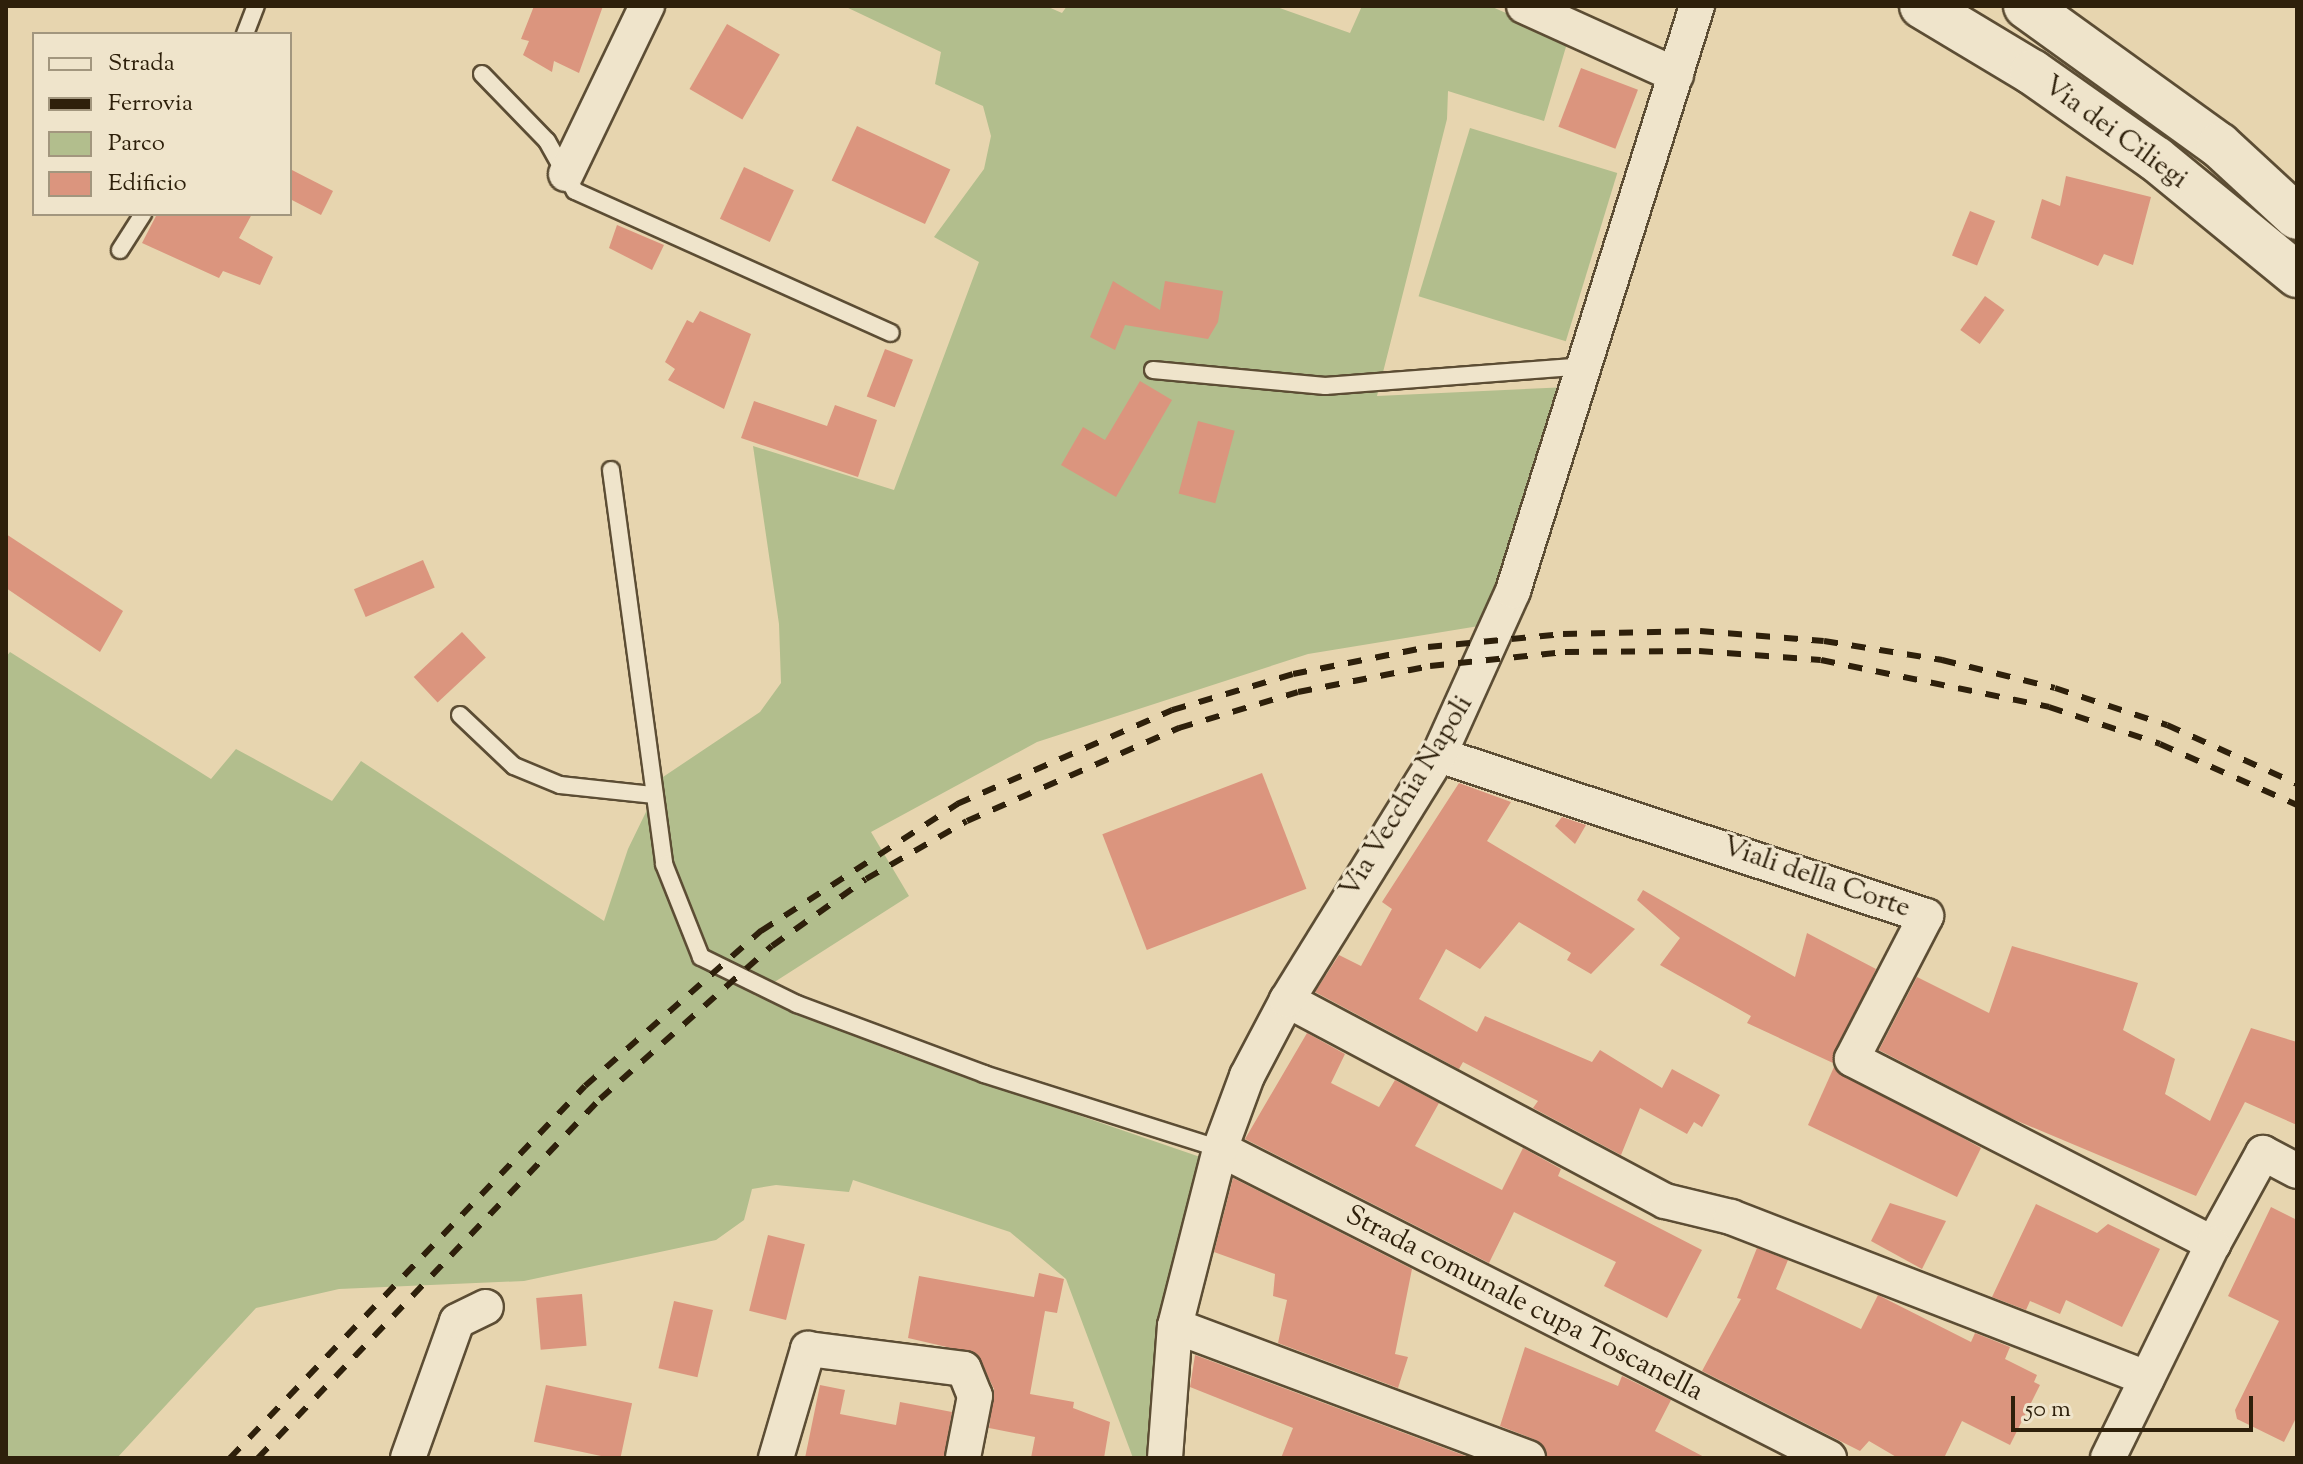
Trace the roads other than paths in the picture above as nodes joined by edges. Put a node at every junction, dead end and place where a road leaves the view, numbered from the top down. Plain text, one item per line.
1 (256, 6) edge
2 (647, 6) edge
3 (1524, 6) edge
4 (1697, 6) edge
5 (1922, 6) edge
6 (2026, 6) edge
7 (246, 32) edge
8 (482, 74) dead end
9 (1676, 75) junction
10 (566, 174) junction
11 (142, 216) edge
12 (2297, 217) edge
13 (120, 250) dead end
14 (2297, 275) edge
15 (891, 333) dead end
16 (1586, 366) junction
17 (1153, 370) dead end
18 (611, 470) dead end
19 (460, 715) dead end
20 (1439, 755) junction
21 (654, 795) junction
22 (1287, 1000) junction
23 (1220, 1149) junction
24 (2297, 1171) edge
25 (2213, 1244) junction
26 (486, 1307) dead end
27 (1175, 1326) junction
28 (2147, 1378) junction
29 (408, 1458) edge
30 (776, 1458) edge
31 (963, 1458) edge
32 (1165, 1458) edge
33 (1528, 1458) edge
34 (1829, 1458) edge
35 (2108, 1458) edge

1 - 7 lane
2 - 10 street
3 - 9 street
4 - 9 street, Via Vecchia Napoli
5 - 14 main road, Via dei Ciliegi
6 - 12 main road, Via dei Ciliegi
8 - 10 lane
9 - 16 street, Via Vecchia Napoli
10 - 15 lane
11 - 13 lane
16 - 17 lane
16 - 20 street, Via Vecchia Napoli
18 - 21 lane
19 - 21 lane
20 - 22 street, Via Vecchia Napoli
20 - 25 street, Viali della Corte
21 - 23 lane
22 - 23 street, Via Vecchia Napoli
22 - 28 street
23 - 27 street, Via Vecchia Napoli
23 - 34 street, Strada comunale cupa Toscanella
24 - 25 street
25 - 28 street
26 - 29 street
27 - 32 street, Via Vecchia Napoli
27 - 33 street
28 - 35 street
30 - 31 street

